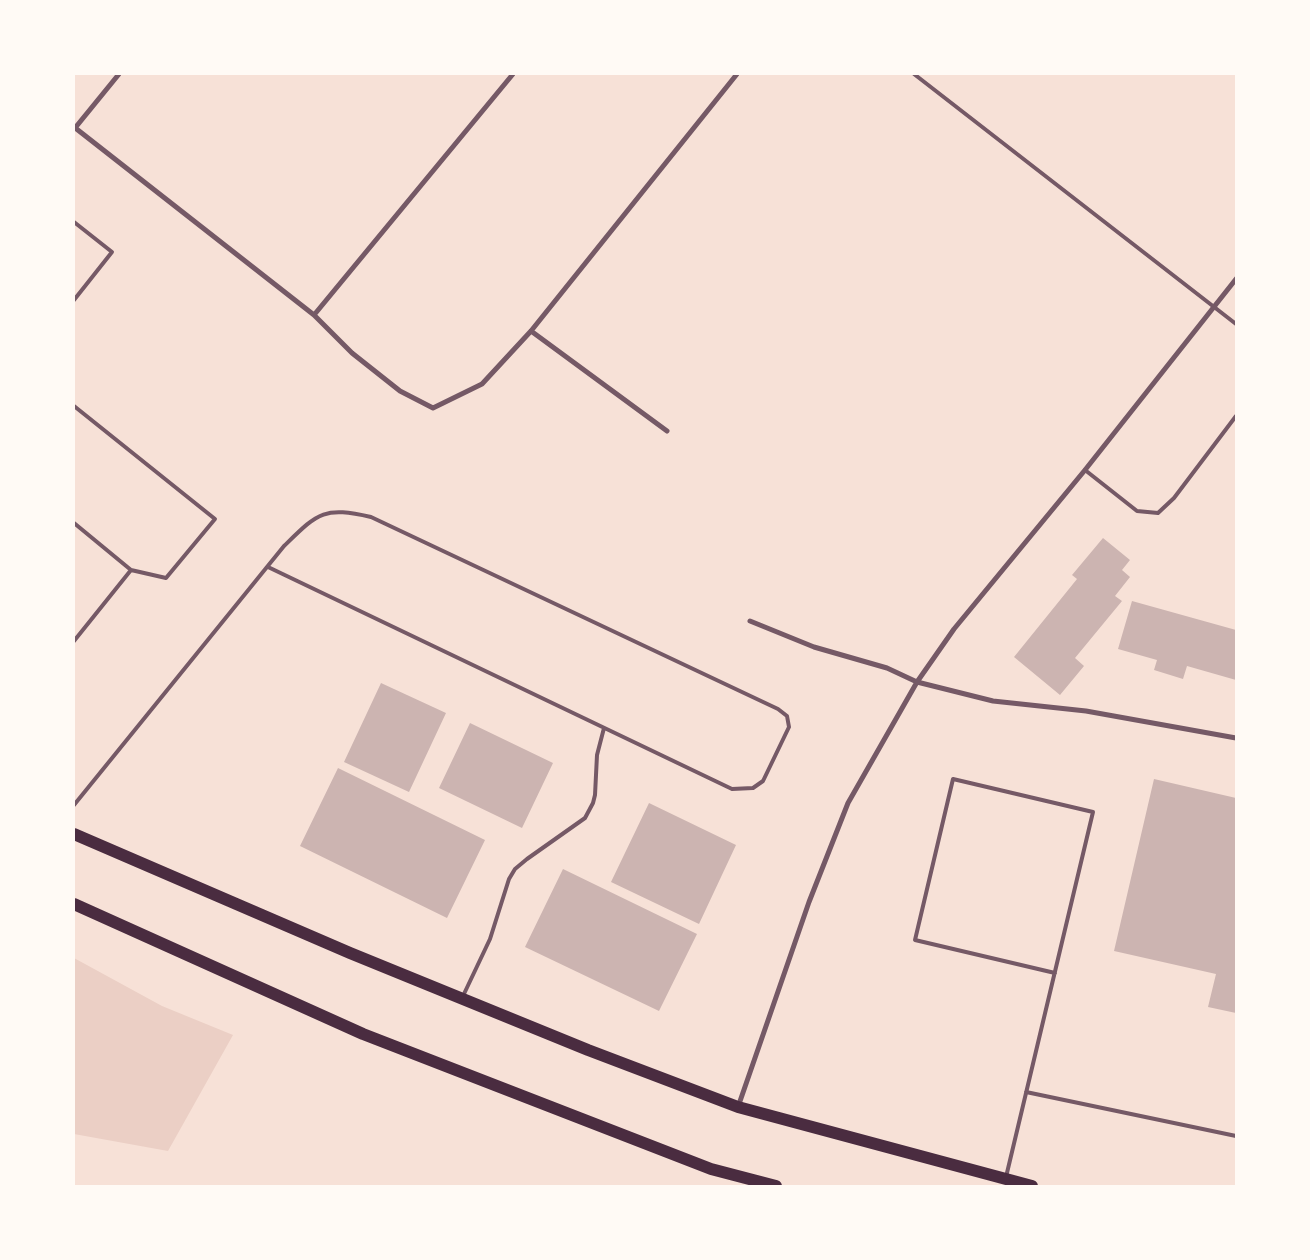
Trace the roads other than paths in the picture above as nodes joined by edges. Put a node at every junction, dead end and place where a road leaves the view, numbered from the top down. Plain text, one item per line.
1 (119, 74) edge
2 (513, 74) edge
3 (737, 74) edge
4 (914, 74) edge
5 (74, 127) edge
6 (74, 222) edge
7 (1236, 279) edge
8 (74, 300) edge
9 (1215, 306) junction
10 (314, 314) junction
11 (1236, 324) edge
12 (531, 331) junction
13 (74, 406) edge
14 (1236, 416) edge
15 (667, 431) dead end
16 (1085, 470) junction
17 (74, 523) edge
18 (268, 567) junction
19 (131, 570) junction
20 (750, 621) dead end
21 (74, 641) edge
22 (917, 682) junction
23 (604, 728) junction
24 (1236, 738) edge
25 (74, 805) edge
26 (74, 834) edge
27 (74, 904) edge
28 (1055, 973) junction
29 (462, 998) junction
30 (1026, 1092) junction
31 (738, 1107) junction
32 (1236, 1136) edge
33 (1006, 1179) junction
34 (776, 1186) edge
35 (1032, 1186) edge

1 - 5 street
2 - 10 street
3 - 12 street
4 - 9 lane
5 - 10 street
6 - 8 lane
7 - 9 street
9 - 11 lane
9 - 16 street
10 - 12 street
12 - 15 street
13 - 19 lane
14 - 16 lane
16 - 22 street
17 - 19 lane
18 - 23 lane
18 - 23 lane
18 - 25 lane
19 - 21 lane
20 - 22 street
22 - 24 street
22 - 31 street
23 - 29 lane
26 - 29 main road
27 - 34 main road
28 - 28 lane
28 - 30 lane
29 - 31 main road
30 - 32 lane
30 - 33 lane
31 - 33 main road
33 - 35 main road

